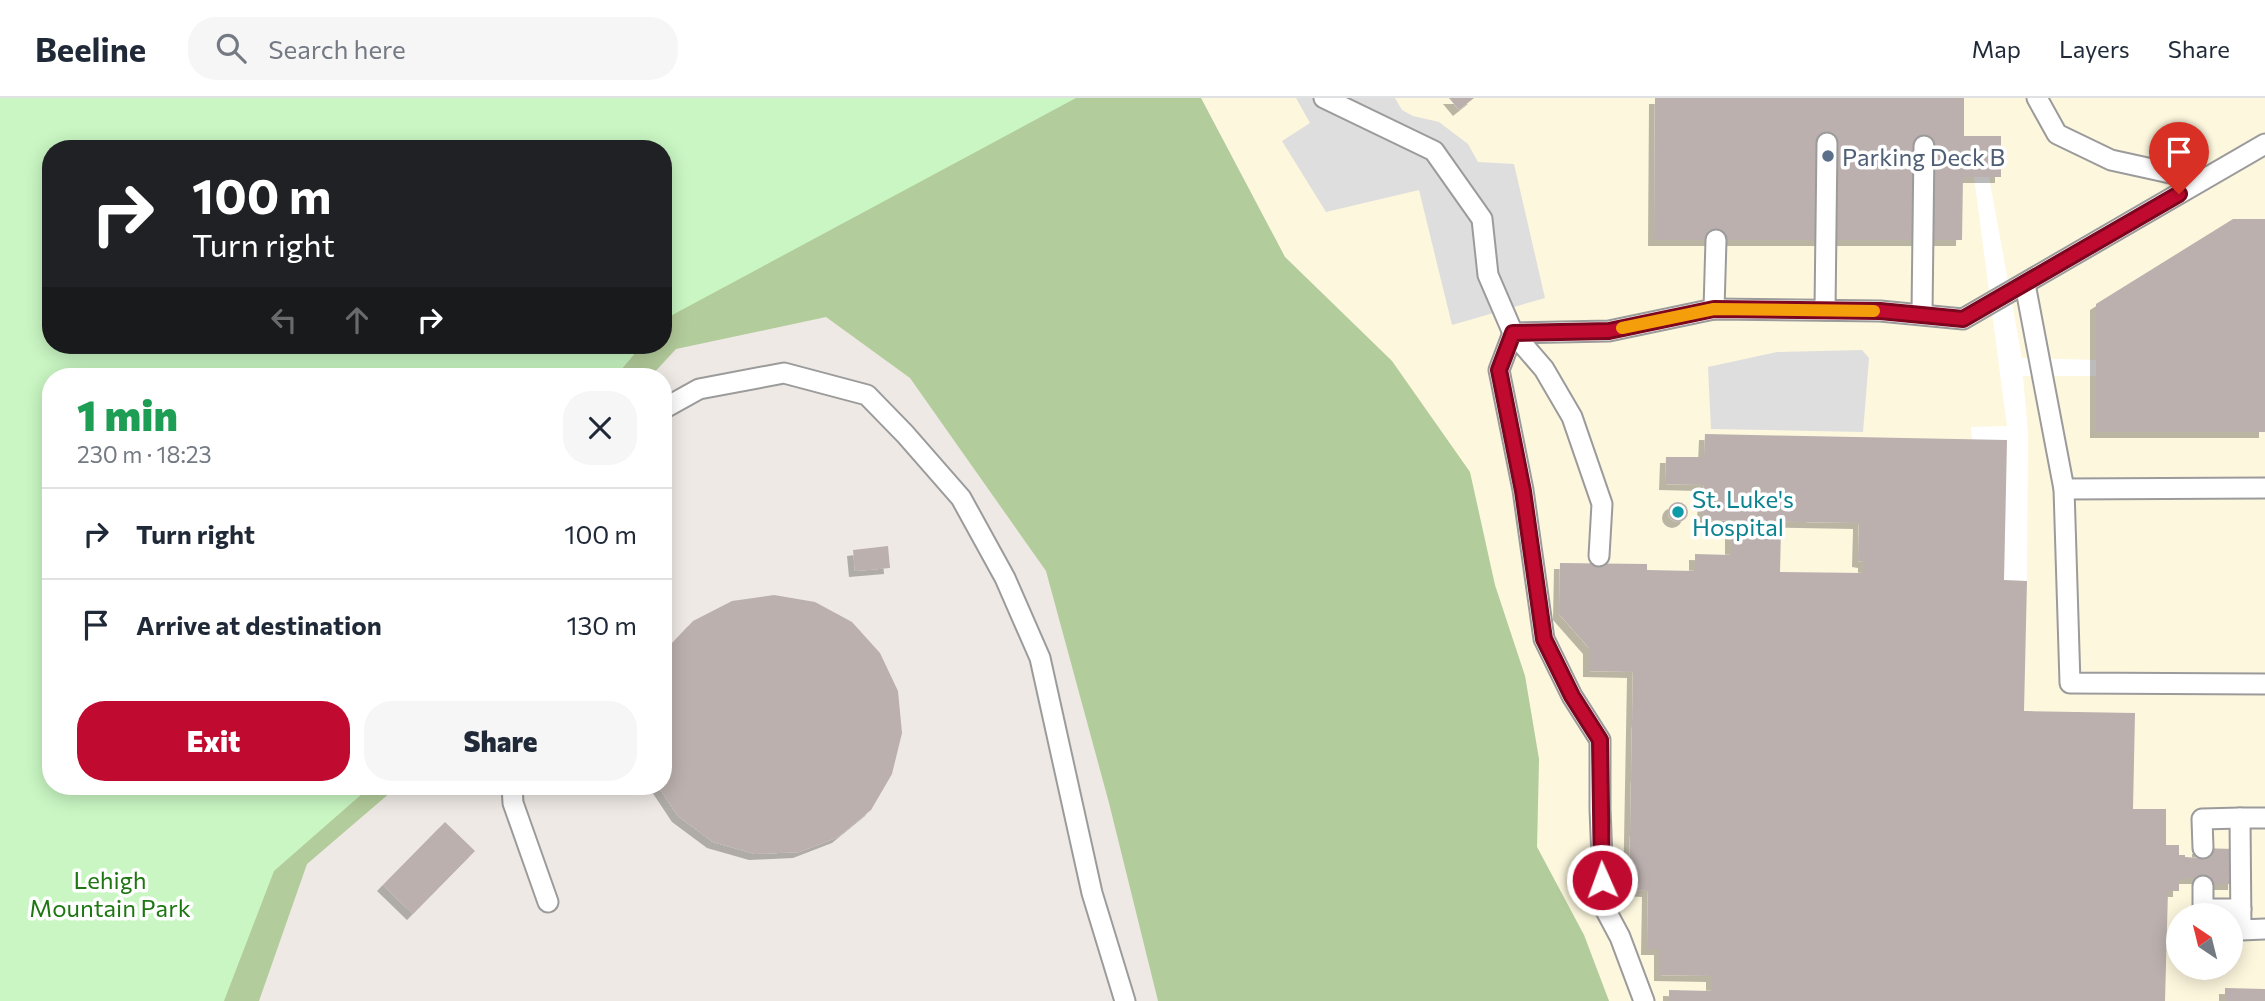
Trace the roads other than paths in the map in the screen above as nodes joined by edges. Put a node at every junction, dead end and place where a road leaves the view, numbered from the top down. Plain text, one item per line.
1 (1324, 98) edge
2 (2037, 98) edge
3 (1827, 143) dead end
4 (2265, 144) edge
5 (1924, 146) dead end
6 (2202, 180) junction
7 (1716, 240) dead end
8 (2025, 284) junction
9 (1714, 309) junction
10 (1825, 310) junction
11 (1922, 314) junction
12 (1513, 333) junction
13 (672, 404) edge
14 (2265, 488) edge
15 (2064, 489) junction
16 (1599, 556) dead end
17 (2265, 684) edge
18 (513, 795) edge
19 (2240, 818) junction
20 (2265, 818) edge
21 (2203, 848) dead end
22 (2203, 886) dead end
23 (548, 902) dead end
24 (2203, 903) edge
25 (2241, 903) edge
26 (2265, 929) edge
27 (2244, 930) edge
28 (1125, 1001) edge
29 (1644, 1001) edge

1 - 12 lane
2 - 6 lane
3 - 10 lane
4 - 6 lane
5 - 11 lane
6 - 8 lane
7 - 9 lane
8 - 11 lane
8 - 15 lane
9 - 10 lane
9 - 12 lane
10 - 11 lane
12 - 16 lane
12 - 29 lane
13 - 28 lane
14 - 15 lane
15 - 17 lane
18 - 23 lane
19 - 20 lane
19 - 21 lane
19 - 25 lane
22 - 24 lane
26 - 27 lane

